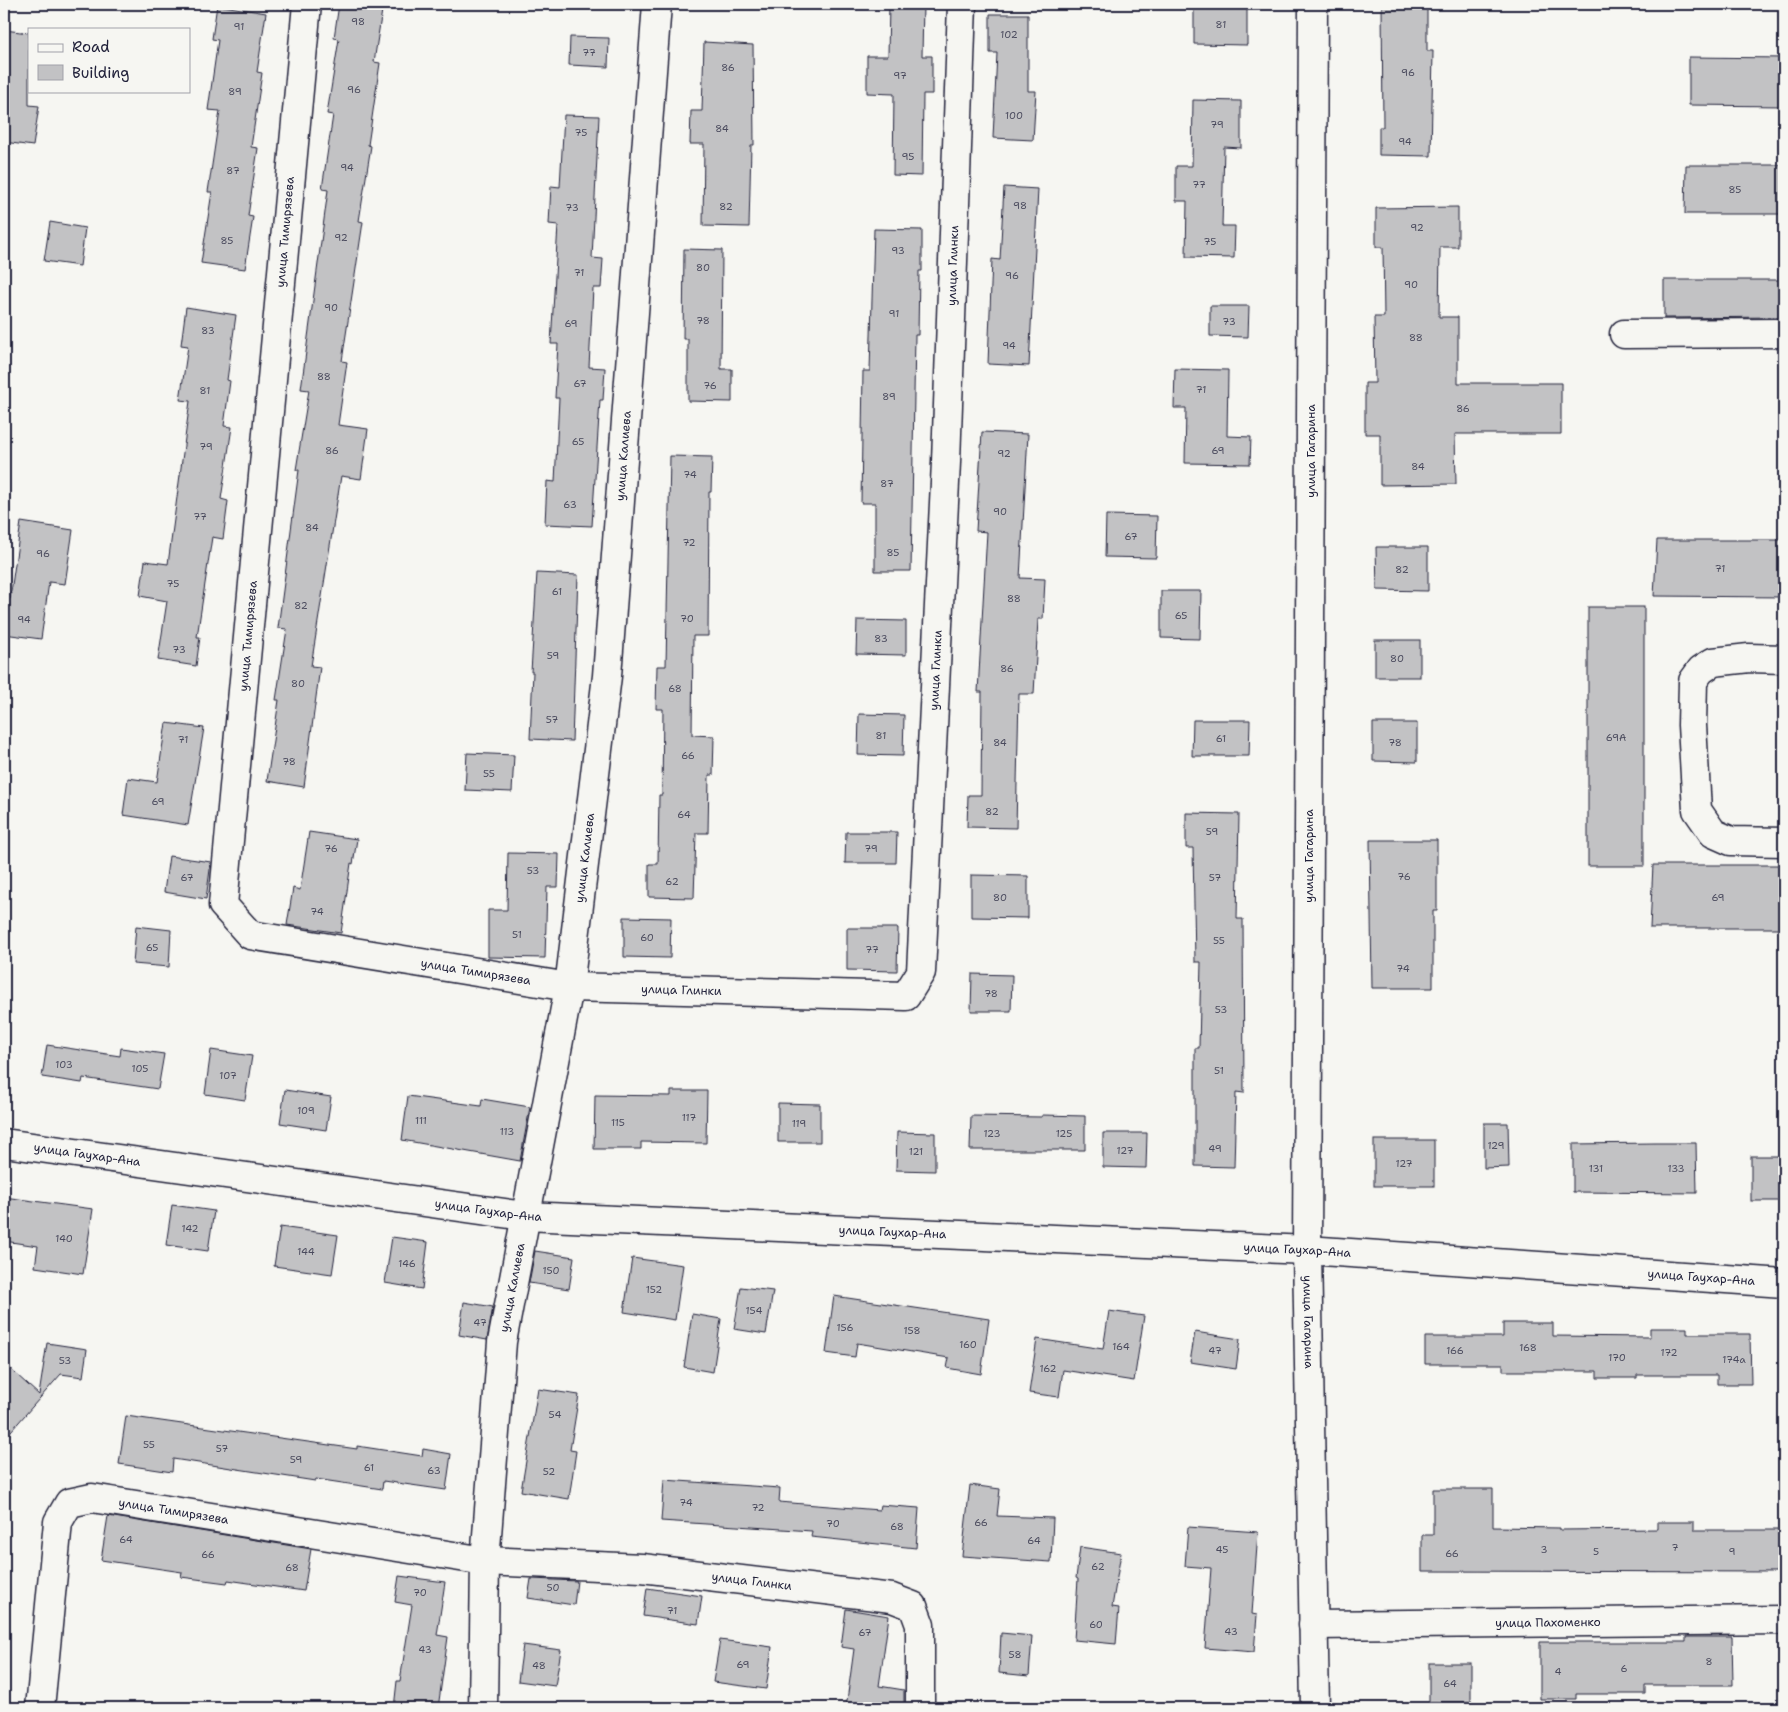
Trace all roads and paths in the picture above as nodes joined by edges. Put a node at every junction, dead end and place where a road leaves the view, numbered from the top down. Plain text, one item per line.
1 (307, 4) edge
2 (657, 4) edge
3 (962, 4) edge
4 (1313, 4) edge
5 (1784, 333) edge
6 (1624, 334) dead end
7 (1784, 659) edge
8 (1784, 842) edge
9 (569, 987) junction
10 (4, 1142) edge
11 (526, 1216) junction
12 (1307, 1250) junction
13 (1784, 1283) edge
14 (485, 1561) junction
15 (1784, 1620) edge
16 (1313, 1625) junction
17 (40, 1708) edge
18 (482, 1708) edge
19 (920, 1708) edge
20 (1315, 1708) edge

1 - 9 street, улица Тимирязева
2 - 9 street, улица Калиева
3 - 9 street, улица Глинки
4 - 12 street, улица Гагарина
5 - 6 street
7 - 8 street
9 - 11 street, улица Калиева
10 - 11 street, улица Гаухар-Ана
11 - 12 street, улица Гаухар-Ана
11 - 14 street, улица Калиева
12 - 13 street, улица Гаухар-Ана
12 - 16 street, улица Гагарина
14 - 17 street, улица Тимирязева
14 - 18 street, улица Калиева
14 - 19 street, улица Глинки
15 - 16 street, улица Пахоменко
16 - 20 street, улица Гагарина

